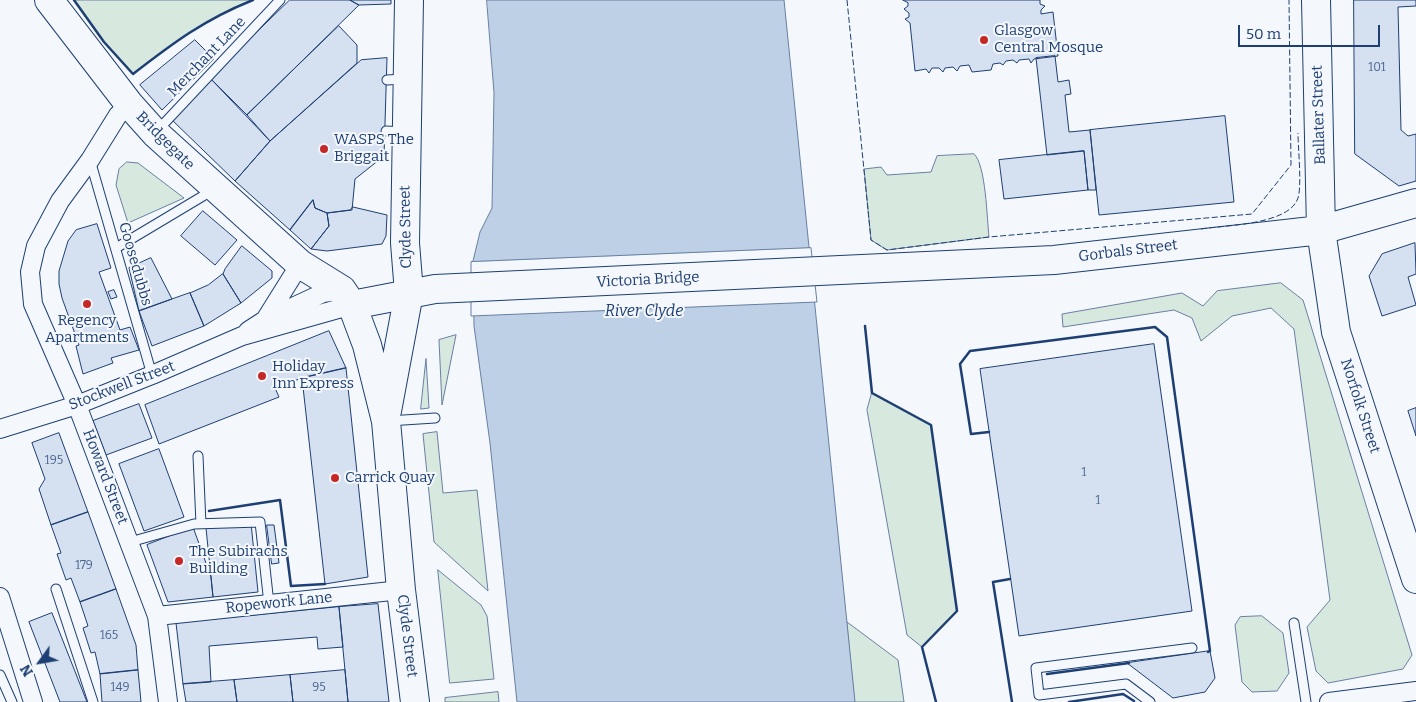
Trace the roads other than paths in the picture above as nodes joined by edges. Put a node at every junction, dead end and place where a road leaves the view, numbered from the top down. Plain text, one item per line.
1 (49, 0) edge
2 (280, 0) edge
3 (409, 0) edge
4 (1316, 0) edge
5 (129, 104) junction
6 (155, 134) junction
7 (90, 160) junction
8 (211, 186) junction
9 (1416, 203) edge
10 (1321, 230) junction
11 (116, 248) junction
12 (300, 264) junction
13 (836, 271) joint
14 (460, 288) joint
15 (409, 293) junction
16 (347, 298) junction
17 (265, 320) junction
18 (242, 336) junction
19 (152, 376) junction
20 (77, 404) junction
21 (435, 418) dead end
22 (386, 421) junction
23 (0, 429) edge
24 (198, 456) dead end
25 (202, 524) junction
26 (130, 542) junction
27 (1416, 579) edge
28 (56, 589) dead end
29 (401, 590) junction
30 (0, 597) edge
31 (269, 604) junction
32 (157, 616) junction
33 (1294, 623) dead end
34 (1192, 648) dead end
35 (0, 675) edge
36 (1416, 691) edge
37 (12, 702) edge
38 (33, 702) edge
39 (93, 702) edge
40 (168, 702) edge
41 (415, 702) edge
42 (1150, 702) edge
43 (1306, 702) edge
44 (1329, 702) edge

1 - 5 main road, Bridgegate
2 - 6 lane, Merchant Lane
3 - 15 main road, Clyde Street
4 - 10 main road, Ballater Street
5 - 6 main road, Bridgegate
5 - 7 street, Howard Street
6 - 8 main road, Bridgegate
7 - 11 lane, Goosedubbs
7 - 20 street, Howard Street
8 - 11 lane
8 - 12 main road, Bridgegate
9 - 10 main road, Gorbals Street
10 - 13 main road, Gorbals Street
10 - 27 main road, Norfolk Street
11 - 19 lane, Goosedubbs
12 - 16 main road
12 - 17 street, Stockwell Street
13 - 14 main road, Victoria Bridge
14 - 15 main road, Stockwell Street
15 - 16 main road, Stockwell Street
15 - 22 main road, Clyde Street
16 - 17 street, Stockwell Street
16 - 18 street, Stockwell Street
16 - 22 main road, Clyde Street
17 - 18 street, Stockwell Street
18 - 19 street, Stockwell Street
19 - 20 street, Stockwell Street
20 - 23 street, Stockwell Street
20 - 26 street, Howard Street
21 - 22 lane
22 - 29 main road, Clyde Street
24 - 25 lane
25 - 26 lane
25 - 31 lane
26 - 32 street, Howard Street
28 - 39 lane
29 - 31 street, Ropework Lane
29 - 41 main road, Clyde Street
30 - 38 street
31 - 32 street, Ropework Lane
32 - 40 street, Howard Street
33 - 43 lane
34 - 42 lane
35 - 37 lane
36 - 44 street

